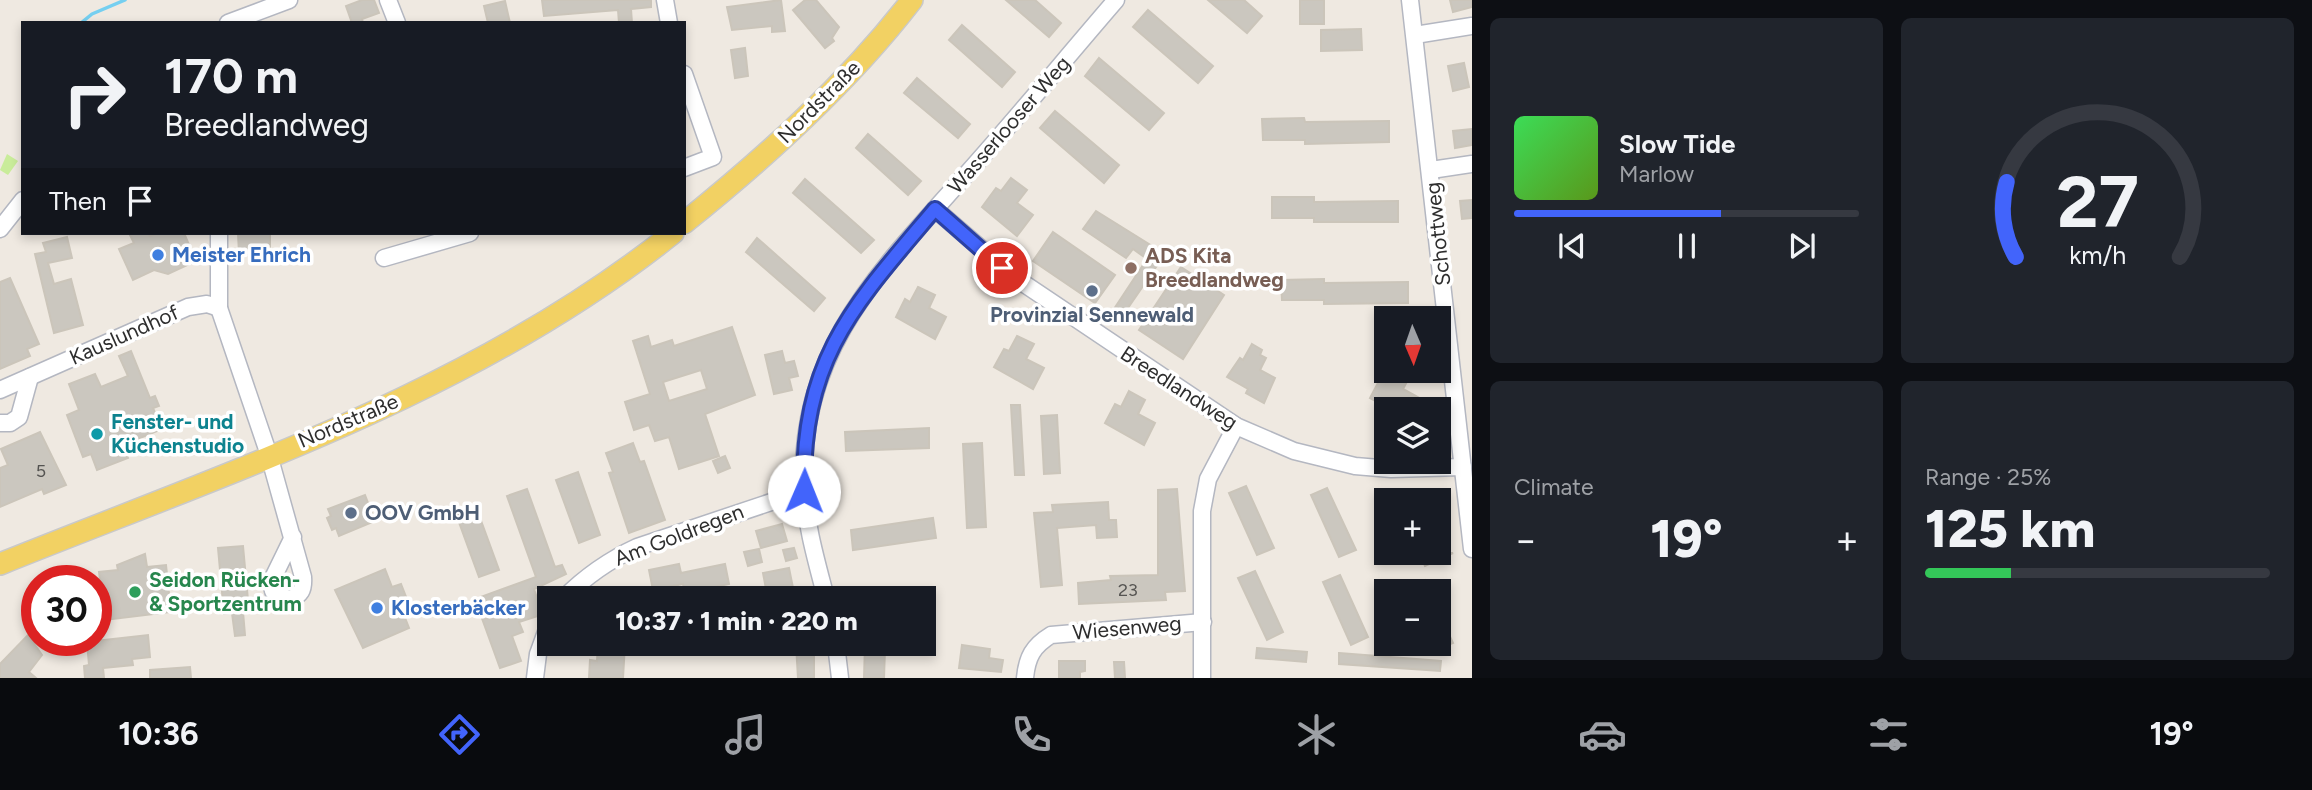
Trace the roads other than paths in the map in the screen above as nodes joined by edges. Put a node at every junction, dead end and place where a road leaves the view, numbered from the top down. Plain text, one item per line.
1 (289, 0) edge
2 (388, 0) edge
3 (665, 0) edge
4 (912, 0) edge
5 (1116, 0) edge
6 (1410, 0) edge
7 (233, 21) edge
8 (396, 21) edge
9 (669, 21) edge
10 (1472, 26) edge
11 (1415, 35) junction
12 (686, 80) edge
13 (1472, 164) edge
14 (686, 167) edge
15 (1431, 170) junction
16 (21, 203) edge
17 (935, 209) junction
18 (686, 221) edge
19 (0, 229) edge
20 (219, 235) edge
21 (463, 235) edge
22 (670, 235) edge
23 (384, 258) dead end
24 (219, 308) junction
25 (30, 377) junction
26 (0, 390) edge
27 (0, 423) edge
28 (1236, 426) junction
29 (269, 456) junction
30 (1463, 467) junction
31 (804, 491) junction
32 (1469, 495) edge
33 (293, 537) dead end
34 (1472, 549) edge
35 (0, 564) edge
36 (576, 586) edge
37 (823, 586) edge
38 (1203, 622) junction
39 (538, 656) edge
40 (837, 656) edge
41 (535, 678) edge
42 (840, 678) edge
43 (1025, 678) edge
44 (1202, 678) edge

1 - 7 street
2 - 8 street
3 - 9 street
4 - 18 main road, Nordstraße
5 - 17 street, Wasserlooser Weg
6 - 11 street, Schottweg
10 - 11 street
11 - 15 street, Schottweg
12 - 14 street
13 - 15 street, Schottweg
15 - 30 street, Schottweg
16 - 19 street
17 - 28 street, Breedlandweg
17 - 31 street, Wasserlooser Weg
20 - 24 street
21 - 23 street
22 - 29 main road, Nordstraße
24 - 25 street, Kauslundhof
24 - 29 street
25 - 26 street, Kauslundhof
25 - 27 street
28 - 30 street, Breedlandweg
28 - 38 street, Wiesenweg
29 - 33 street
29 - 35 main road, Nordstraße
30 - 32 street, Schottweg
31 - 36 street, Am Goldregen
31 - 37 street, Wasserlooser Weg
32 - 34 street, Schottweg
38 - 43 street, Wiesenweg
38 - 44 street, Wiesenweg
39 - 41 street
40 - 42 street

